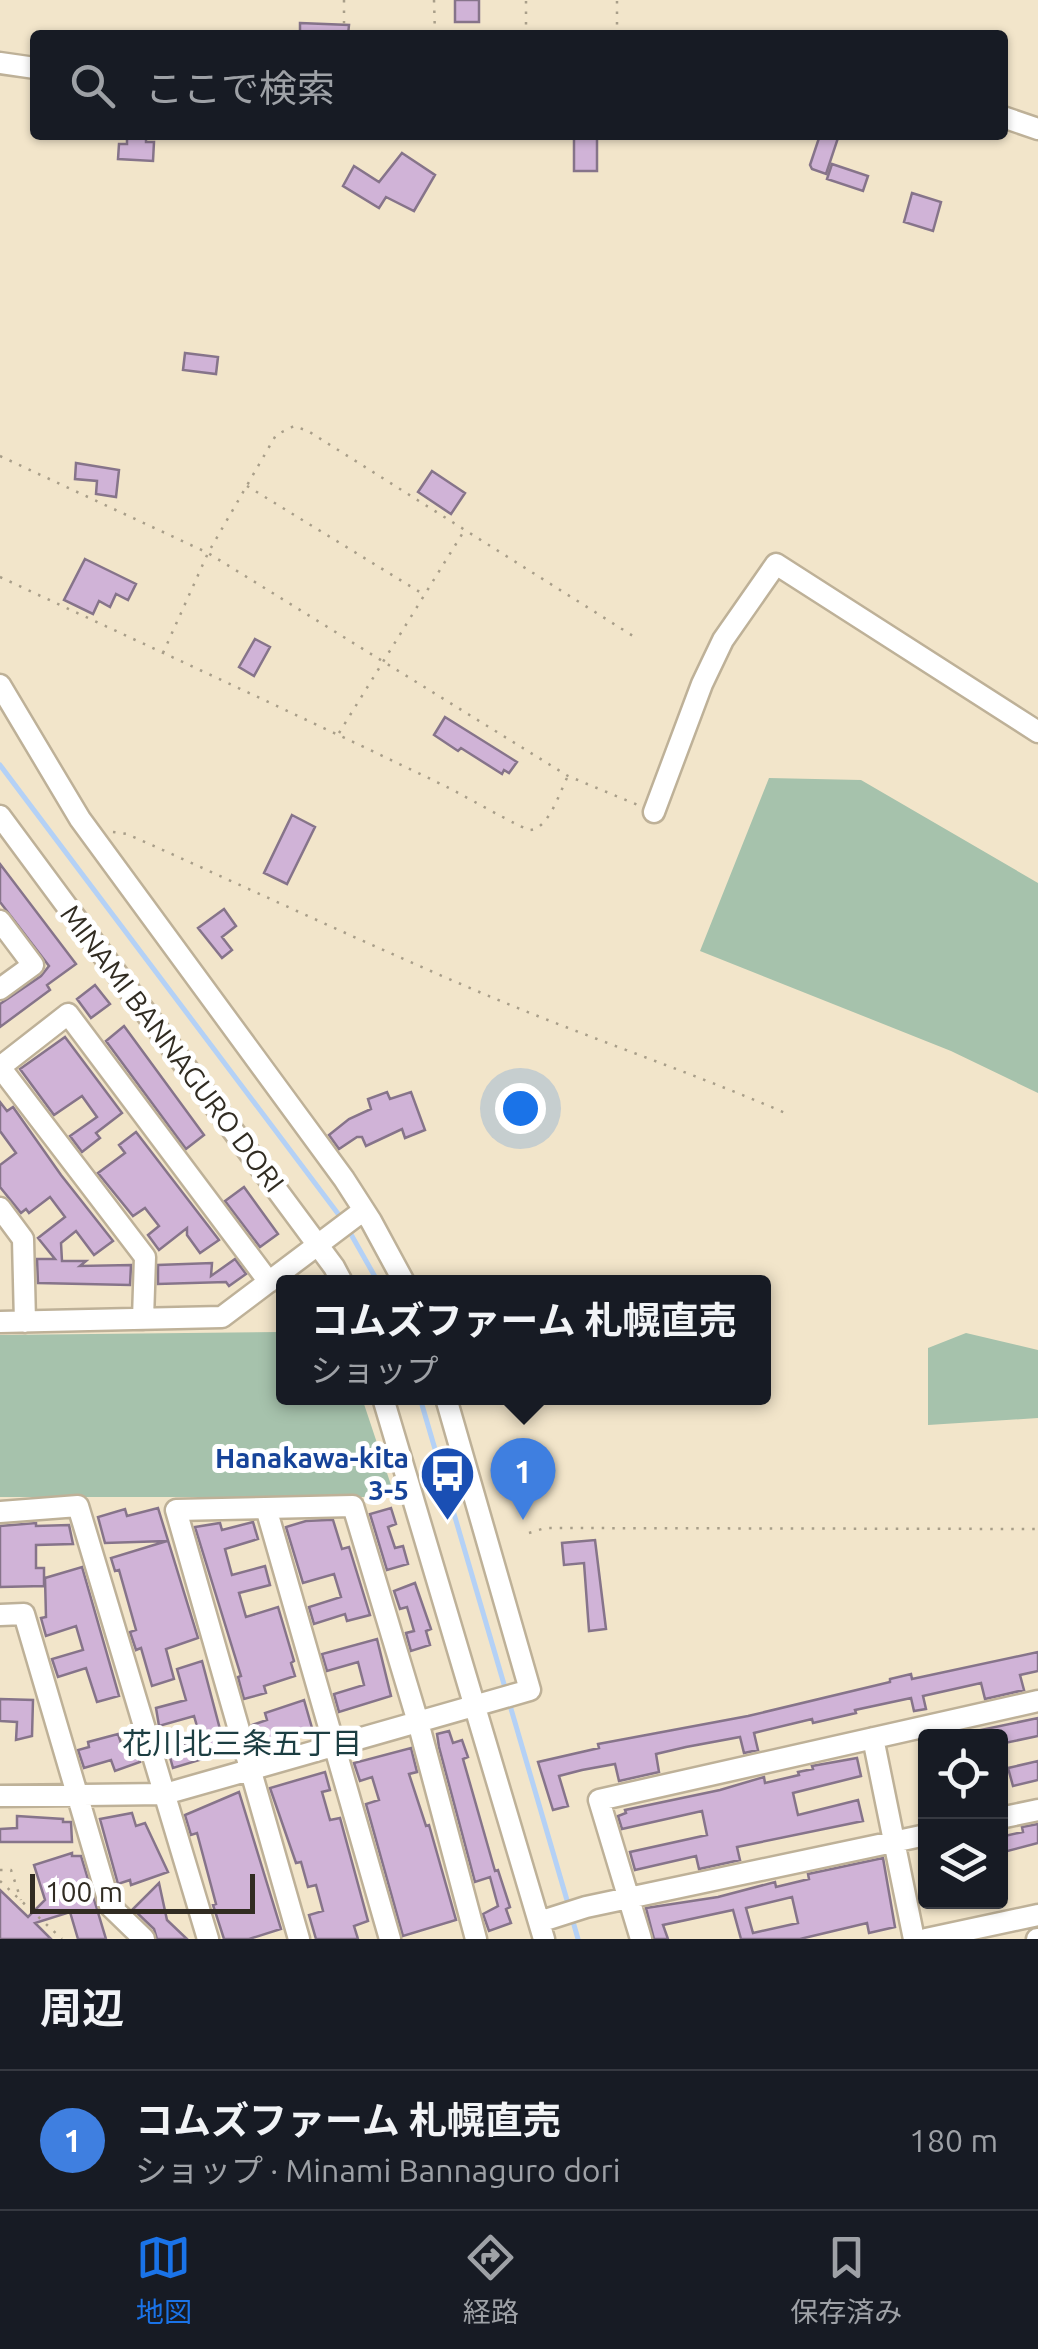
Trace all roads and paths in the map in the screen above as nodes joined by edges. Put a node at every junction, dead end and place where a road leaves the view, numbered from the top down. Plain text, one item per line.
1 (344, 0) edge
2 (434, 0) edge
3 (526, 0) edge
4 (617, 0) edge
5 (344, 30) edge
6 (435, 30) edge
7 (526, 30) edge
8 (617, 30) edge
9 (0, 63) edge
10 (30, 67) edge
11 (1008, 118) edge
12 (1038, 128) edge
13 (0, 456) edge
14 (247, 486) junction
15 (464, 531) junction
16 (208, 553) junction
17 (0, 577) edge
18 (424, 594) junction
19 (633, 636) dead end
20 (163, 652) junction
21 (381, 662) junction
22 (0, 685) edge
23 (1038, 732) edge
24 (338, 734) junction
25 (568, 776) junction
26 (654, 812) joint
27 (0, 816) edge
28 (87, 828) junction
29 (0, 922) edge
30 (0, 989) edge
31 (790, 1115) dead end
32 (0, 1208) edge
33 (351, 1220) junction
34 (318, 1244) junction
35 (278, 1275) edge
36 (338, 1275) edge
37 (398, 1275) edge
38 (276, 1277) edge
39 (269, 1282) junction
40 (143, 1319) junction
41 (0, 1322) edge
42 (24, 1322) junction
43 (385, 1405) edge
44 (448, 1405) edge
45 (266, 1508) junction
46 (0, 1512) edge
47 (1038, 1529) edge
48 (529, 1533) dead end
49 (0, 1615) edge
50 (1038, 1701) edge
51 (485, 1703) junction
52 (418, 1722) junction
53 (873, 1738) junction
54 (334, 1746) junction
55 (250, 1770) junction
56 (165, 1794) junction
57 (76, 1795) junction
58 (0, 1796) edge
59 (1038, 1810) edge
60 (1008, 1816) edge
61 (918, 1837) edge
62 (894, 1842) junction
63 (0, 1870) edge
64 (0, 1881) edge
65 (631, 1899) junction
66 (22, 1901) junction
67 (1038, 1915) edge
68 (547, 1925) edge
69 (62, 1939) edge
70 (144, 1939) edge
71 (208, 1939) edge
72 (300, 1939) edge
73 (390, 1939) edge
74 (476, 1939) edge
75 (641, 1939) edge
76 (914, 1939) edge
77 (926, 1939) edge

1 - 5 path
2 - 6 path
3 - 7 path
4 - 8 path
9 - 10 street
11 - 12 street
13 - 16 path
14 - 15 path
14 - 16 path
14 - 18 path
15 - 18 path
15 - 19 path
16 - 20 path
16 - 21 path
17 - 20 path
18 - 21 path
20 - 24 path
21 - 24 path
21 - 25 path
22 - 28 street
23 - 26 street
24 - 25 path
25 - 26 path
27 - 34 street, MINAMI BANNAGURO DORI
28 - 31 path
28 - 33 street
29 - 30 street
32 - 42 street
33 - 34 street
33 - 37 street
34 - 35 street
34 - 36 street, MINAMI BANNAGURO DORI
38 - 39 street
39 - 40 street
39 - 40 street
40 - 42 street
41 - 42 street
43 - 51 street
44 - 51 street
45 - 52 street
45 - 54 street
45 - 55 street
46 - 56 street
47 - 48 path
49 - 57 street
50 - 53 street
51 - 52 street
51 - 68 street
52 - 54 street
52 - 74 street
53 - 62 street
53 - 65 street
54 - 55 street
54 - 73 street
55 - 56 street
55 - 72 street
56 - 57 street
56 - 71 street
57 - 58 street
57 - 70 street
59 - 60 street
61 - 62 street
62 - 65 street
62 - 76 street
63 - 66 path
64 - 66 path
65 - 68 street
65 - 75 street
66 - 69 path
67 - 77 street

